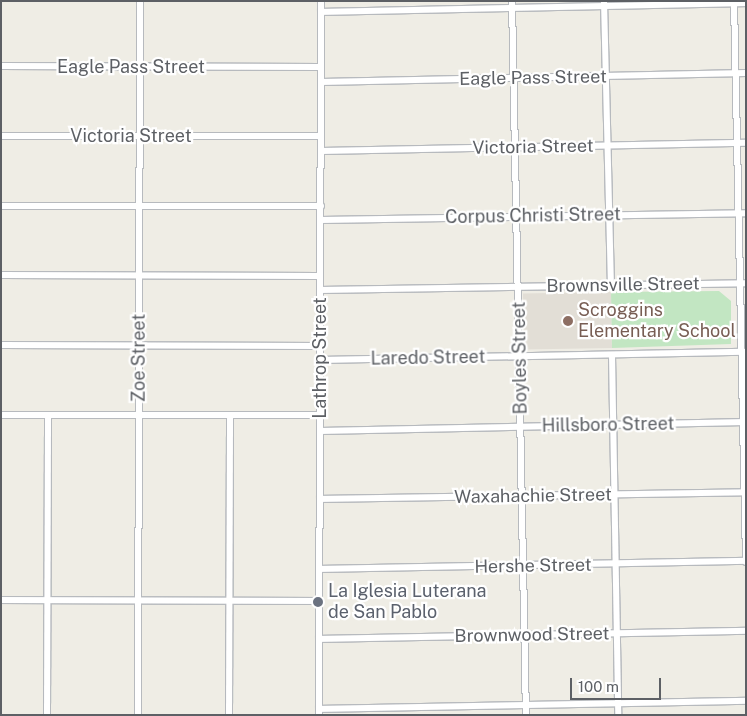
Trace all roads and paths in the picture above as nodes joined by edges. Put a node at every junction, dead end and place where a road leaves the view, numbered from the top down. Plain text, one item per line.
1 (140, 1) edge
2 (321, 1) edge
3 (734, 2) edge
4 (746, 3) edge
5 (512, 4) edge
6 (605, 4) edge
7 (321, 12) junction
8 (1, 66) edge
9 (140, 66) junction
10 (321, 67) junction
11 (736, 73) junction
12 (746, 73) edge
13 (606, 76) junction
14 (514, 78) junction
15 (321, 82) junction
16 (1, 136) edge
17 (140, 136) junction
18 (321, 136) junction
19 (737, 143) junction
20 (746, 143) edge
21 (607, 146) junction
22 (516, 147) junction
23 (321, 152) junction
24 (1, 206) edge
25 (140, 206) junction
26 (321, 206) junction
27 (742, 213) edge
28 (608, 215) junction
29 (517, 217) junction
30 (321, 220) junction
31 (1, 275) edge
32 (139, 276) junction
33 (320, 276) junction
34 (743, 283) edge
35 (611, 285) junction
36 (518, 287) junction
37 (320, 290) junction
38 (1, 345) edge
39 (139, 346) junction
40 (320, 346) junction
41 (744, 352) edge
42 (612, 355) junction
43 (520, 356) junction
44 (320, 360) junction
45 (1, 415) edge
46 (48, 415) junction
47 (230, 415) junction
48 (320, 415) junction
49 (139, 416) junction
50 (744, 422) edge
51 (613, 425) junction
52 (521, 426) junction
53 (320, 430) junction
54 (745, 492) edge
55 (615, 494) junction
56 (522, 496) junction
57 (320, 499) junction
58 (746, 561) edge
59 (616, 564) junction
60 (523, 566) junction
61 (320, 569) junction
62 (1, 600) edge
63 (138, 600) junction
64 (229, 600) junction
65 (47, 601) junction
66 (318, 601) junction
67 (746, 631) edge
68 (617, 634) junction
69 (525, 635) junction
70 (319, 640) junction
71 (746, 700) edge
72 (618, 702) junction
73 (526, 705) junction
74 (319, 712) edge
75 (47, 715) edge
76 (138, 715) edge
77 (229, 715) edge
78 (526, 715) edge
79 (618, 715) edge

1 - 9 street, Zoe Street
2 - 7 street, Lathrop Street
3 - 4 street
3 - 6 street
3 - 11 street
5 - 6 street
5 - 7 street
5 - 14 street, Boyles Street
6 - 13 street
7 - 10 street, Lathrop Street
8 - 9 street, Eagle Pass Street
9 - 10 street, Eagle Pass Street
9 - 17 street, Zoe Street
10 - 15 street, Lathrop Street
11 - 12 street, Eagle Pass Street
11 - 13 street, Eagle Pass Street
11 - 19 street
13 - 14 street, Eagle Pass Street
13 - 21 street
14 - 15 street, Eagle Pass Street
14 - 22 street, Boyles Street
15 - 18 street, Lathrop Street
16 - 17 street, Victoria Street
17 - 18 street, Victoria Street
17 - 25 street, Zoe Street
18 - 23 street, Lathrop Street
19 - 20 street, Victoria Street
19 - 21 street, Victoria Street
19 - 27 street
21 - 22 street, Victoria Street
21 - 28 street
22 - 23 street, Victoria Street
22 - 29 street, Boyles Street
23 - 26 street, Lathrop Street
24 - 25 street
25 - 26 street
25 - 32 street, Zoe Street
26 - 30 street, Lathrop Street
27 - 28 street, Corpus Christi Street
27 - 34 street
28 - 29 street, Corpus Christi Street
28 - 35 street
29 - 30 street, Corpus Christi Street
29 - 36 street, Boyles Street
30 - 33 street, Lathrop Street
31 - 32 street
32 - 33 street
32 - 39 street, Zoe Street
33 - 37 street, Lathrop Street
34 - 35 street, Brownsville Street
34 - 41 street
35 - 36 street, Brownsville Street
36 - 37 street, Brownsville Street
36 - 43 street, Boyles Street
37 - 40 street, Lathrop Street
38 - 39 street
39 - 40 street
39 - 49 street, Zoe Street
40 - 44 street, Lathrop Street
41 - 42 street, Laredo Street
41 - 50 street
42 - 43 street, Laredo Street
42 - 51 street
43 - 44 street, Laredo Street
43 - 52 street, Boyles Street
44 - 48 street, Lathrop Street
45 - 46 street
46 - 49 street
46 - 65 street
47 - 48 street
47 - 49 street
47 - 64 street
48 - 53 street, Lathrop Street
49 - 63 street, Zoe Street
50 - 51 street, Hillsboro Street
50 - 54 street
51 - 52 street, Hillsboro Street
51 - 55 street
52 - 53 street, Hillsboro Street
52 - 56 street, Boyles Street
53 - 57 street, Lathrop Street
54 - 55 street, Waxahachie Street
54 - 58 street
55 - 56 street, Waxahachie Street
55 - 59 street
56 - 57 street, Waxahachie Street
56 - 60 street, Boyles Street
57 - 61 street, Lathrop Street
58 - 59 street, Hershe Street
59 - 60 street, Hershe Street
59 - 68 street
60 - 61 street, Hershe Street
60 - 69 street, Boyles Street
61 - 66 street, Lathrop Street
62 - 65 street
63 - 64 street
63 - 65 street
63 - 76 street, Zoe Street
64 - 66 street
64 - 77 street
65 - 75 street
66 - 70 street, Lathrop Street
67 - 68 street, Brownwood Street
68 - 69 street, Brownwood Street
68 - 72 street
69 - 70 street, Brownwood Street
69 - 73 street, Boyles Street
70 - 74 street, Lathrop Street
71 - 72 street
72 - 73 street
72 - 79 street
73 - 74 street
73 - 78 street, Boyles Street

